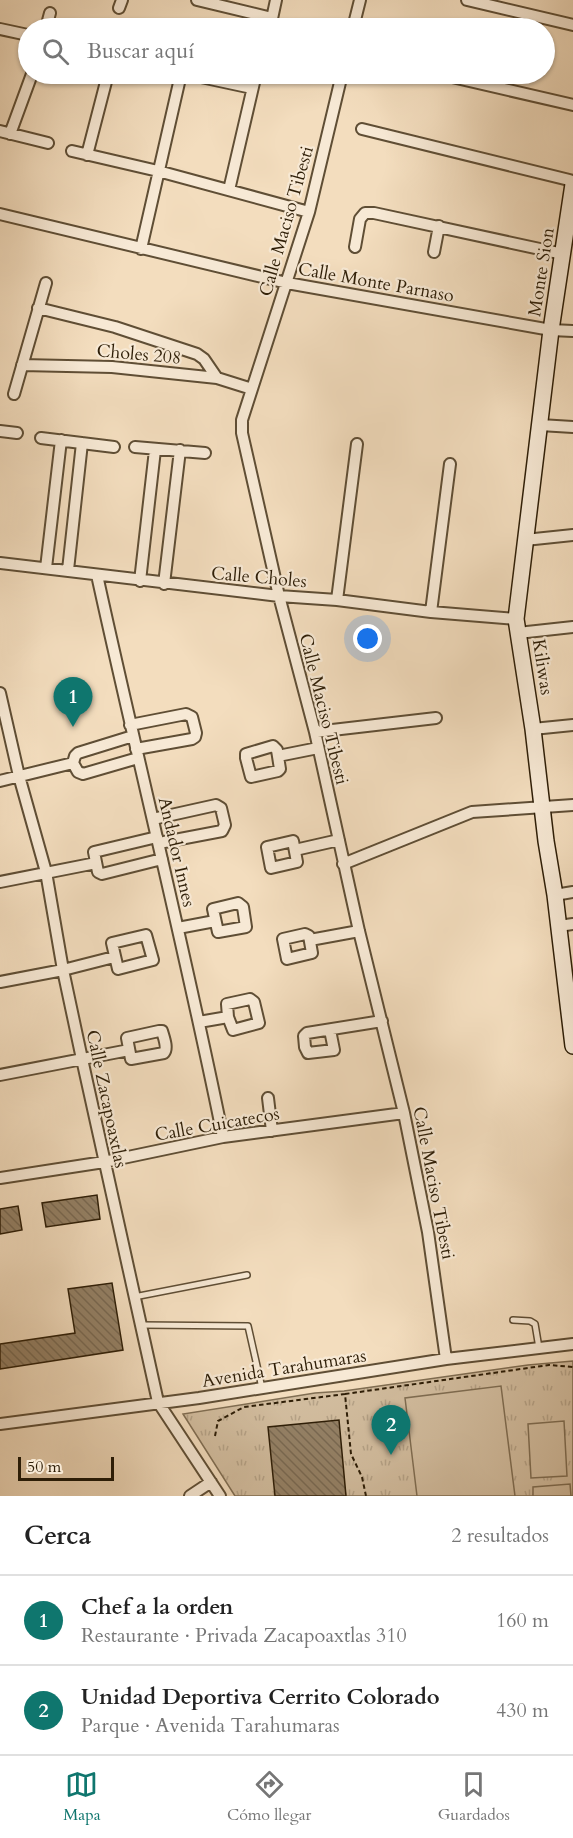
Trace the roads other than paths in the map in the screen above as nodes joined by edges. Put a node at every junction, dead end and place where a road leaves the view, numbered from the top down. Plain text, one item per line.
1 (200, 0) edge
2 (276, 0) edge
3 (360, 0) edge
4 (466, 0) edge
5 (520, 0) edge
6 (518, 12) junction
7 (50, 13) dead end
8 (49, 18) edge
9 (256, 18) edge
10 (272, 18) edge
11 (356, 18) edge
12 (543, 18) edge
13 (555, 21) edge
14 (573, 25) edge
15 (0, 28) edge
16 (18, 32) edge
17 (27, 84) edge
18 (105, 84) edge
19 (179, 84) edge
20 (233, 84) edge
21 (253, 84) edge
22 (340, 84) edge
23 (482, 84) edge
24 (252, 88) junction
25 (573, 105) edge
26 (362, 129) dead end
27 (5, 132) edge
28 (48, 143) dead end
29 (72, 151) dead end
30 (87, 154) junction
31 (158, 171) junction
32 (573, 183) edge
33 (230, 190) junction
34 (309, 212) junction
35 (0, 214) edge
36 (439, 226) junction
37 (570, 228) edge
38 (354, 247) dead end
39 (141, 249) junction
40 (434, 252) dead end
41 (563, 254) junction
42 (46, 283) dead end
43 (287, 283) junction
44 (38, 308) junction
45 (551, 330) junction
46 (573, 331) edge
47 (22, 365) junction
48 (217, 378) junction
49 (252, 389) junction
50 (14, 394) dead end
51 (540, 425) junction
52 (573, 427) edge
53 (0, 431) edge
54 (18, 433) dead end
55 (41, 438) dead end
56 (61, 440) junction
57 (82, 443) junction
58 (357, 444) dead end
59 (114, 447) dead end
60 (135, 447) dead end
61 (155, 450) junction
62 (180, 450) junction
63 (205, 453) dead end
64 (450, 464) dead end
65 (573, 535) edge
66 (525, 540) junction
67 (0, 563) edge
68 (46, 568) junction
69 (68, 570) junction
70 (97, 575) junction
71 (140, 580) junction
72 (164, 584) junction
73 (279, 596) junction
74 (337, 600) junction
75 (431, 612) junction
76 (517, 626) junction
77 (573, 627) edge
78 (0, 693) edge
79 (436, 718) dead end
80 (573, 725) edge
81 (533, 729) junction
82 (131, 731) junction
83 (315, 732) junction
84 (318, 748) junction
85 (137, 753) junction
86 (278, 756) dead end
87 (73, 763) junction
88 (19, 776) junction
89 (0, 781) edge
90 (573, 805) edge
91 (541, 807) junction
92 (153, 819) junction
93 (158, 840) junction
94 (339, 840) junction
95 (295, 850) dead end
96 (162, 859) junction
97 (96, 863) junction
98 (343, 864) junction
99 (46, 872) junction
100 (0, 882) edge
101 (573, 892) edge
102 (555, 895) junction
103 (214, 921) dead end
104 (566, 925) edge
105 (178, 928) junction
106 (359, 931) junction
107 (310, 940) dead end
108 (114, 957) dead end
109 (63, 970) junction
110 (0, 982) edge
111 (228, 1017) dead end
112 (382, 1020) junction
113 (199, 1022) junction
114 (572, 1029) edge
115 (330, 1030) dead end
116 (573, 1046) edge
117 (129, 1050) dead end
118 (82, 1059) junction
119 (0, 1075) edge
120 (268, 1098) dead end
121 (404, 1113) junction
122 (272, 1131) junction
123 (223, 1137) junction
124 (104, 1162) junction
125 (0, 1178) edge
126 (247, 1275) dead end
127 (134, 1297) junction
128 (513, 1320) dead end
129 (141, 1325) junction
130 (573, 1344) edge
131 (539, 1348) junction
132 (446, 1359) junction
133 (262, 1388) junction
134 (158, 1402) junction
135 (0, 1424) edge
136 (211, 1482) junction
137 (190, 1496) edge
138 (220, 1496) edge

1 - 9 street
2 - 10 street
3 - 11 street
4 - 6 street
5 - 6 street
6 - 12 street
7 - 8 street
13 - 14 street
15 - 16 street
17 - 27 street
18 - 30 street
19 - 31 street
20 - 24 street
21 - 24 street
22 - 34 street, Calle Maciso Tibesti
23 - 25 street
24 - 33 street
26 - 32 street
27 - 28 street
29 - 30 street
30 - 31 street
31 - 33 street
31 - 39 street
32 - 37 street, Monte Sion
33 - 34 street
34 - 43 street, Calle Maciso Tibesti
35 - 39 street, Calle Monte Parnaso
36 - 38 street
36 - 40 street
36 - 41 street
37 - 41 street, Monte Sion
39 - 43 street, Calle Monte Parnaso
41 - 45 street, Monte Sion
42 - 44 street
43 - 45 street, Calle Monte Parnaso
43 - 49 street, Calle Maciso Tibesti
44 - 47 street
44 - 48 street
45 - 46 street, Calle Monte Parnaso
45 - 51 street, Kiliwas
47 - 48 street, Choles 208
47 - 50 street
48 - 49 street, Choles 208
49 - 73 street, Calle Maciso Tibesti
51 - 52 street
51 - 66 street, Kiliwas
53 - 54 street
55 - 56 street
56 - 57 street
56 - 68 street
57 - 59 street
57 - 69 street
58 - 74 street
60 - 61 street
61 - 62 street
61 - 71 street
62 - 63 street
62 - 72 street
64 - 75 street
65 - 66 street
66 - 76 street, Kiliwas
67 - 68 street, Calle Choles
68 - 69 street, Calle Choles
69 - 70 street, Calle Choles
70 - 71 street, Calle Choles
70 - 82 street, Andador Innes
71 - 72 street, Calle Choles
72 - 73 street, Calle Choles
73 - 74 street, Calle Choles
73 - 83 street, Calle Maciso Tibesti
74 - 75 street, Calle Choles
75 - 76 street, Calle Choles
76 - 77 street, Calle Choles
76 - 81 street, Kiliwas
78 - 88 street, Calle Zacapoaxtlas
79 - 83 street
80 - 81 street
81 - 91 street, Kiliwas
82 - 85 street, Andador Innes
82 - 85 street
82 - 87 street
83 - 84 street, Calle Maciso Tibesti
84 - 86 street
84 - 94 street, Calle Maciso Tibesti
85 - 87 street
85 - 92 street, Andador Innes
87 - 88 street
88 - 89 street
88 - 99 street, Calle Zacapoaxtlas
90 - 91 street
91 - 98 street
91 - 102 street, Kiliwas
92 - 93 street, Andador Innes
92 - 93 street
93 - 96 street, Andador Innes
93 - 97 street
94 - 95 street
94 - 98 street, Calle Maciso Tibesti
96 - 97 street
96 - 105 street, Andador Innes
97 - 99 street
98 - 106 street, Calle Maciso Tibesti
99 - 100 street
99 - 109 street, Calle Zacapoaxtlas
101 - 102 street
102 - 104 street, Kiliwas
103 - 105 street
104 - 114 street, Kiliwas
105 - 113 street, Andador Innes
106 - 107 street
106 - 112 street, Calle Maciso Tibesti
108 - 109 street
109 - 110 street
109 - 118 street, Calle Zacapoaxtlas
111 - 113 street
112 - 115 street
112 - 121 street, Calle Maciso Tibesti
113 - 123 street, Andador Innes
114 - 116 street, Kiliwas
117 - 118 street
118 - 119 street
118 - 124 street, Calle Zacapoaxtlas
120 - 122 street
121 - 122 street, Calle Cuicatecos
121 - 132 street, Calle Maciso Tibesti
122 - 123 street, Calle Cuicatecos
123 - 124 street, Calle Cuicatecos
124 - 125 street, Calle Cuicatecos
124 - 127 street, Calle Zacapoaxtlas
126 - 127 lane
127 - 129 street, Calle Zacapoaxtlas
128 - 131 lane
129 - 133 lane
129 - 134 street, Calle Zacapoaxtlas
130 - 131 street, Avenida Tarahumaras
131 - 132 street, Avenida Tarahumaras
132 - 133 street, Avenida Tarahumaras
133 - 134 street, Avenida Tarahumaras
134 - 135 street, Avenida Tarahumaras
134 - 136 street, Calle Zacapoaxtlas
136 - 137 street
136 - 138 street, Calle Zacapoaxtlas

